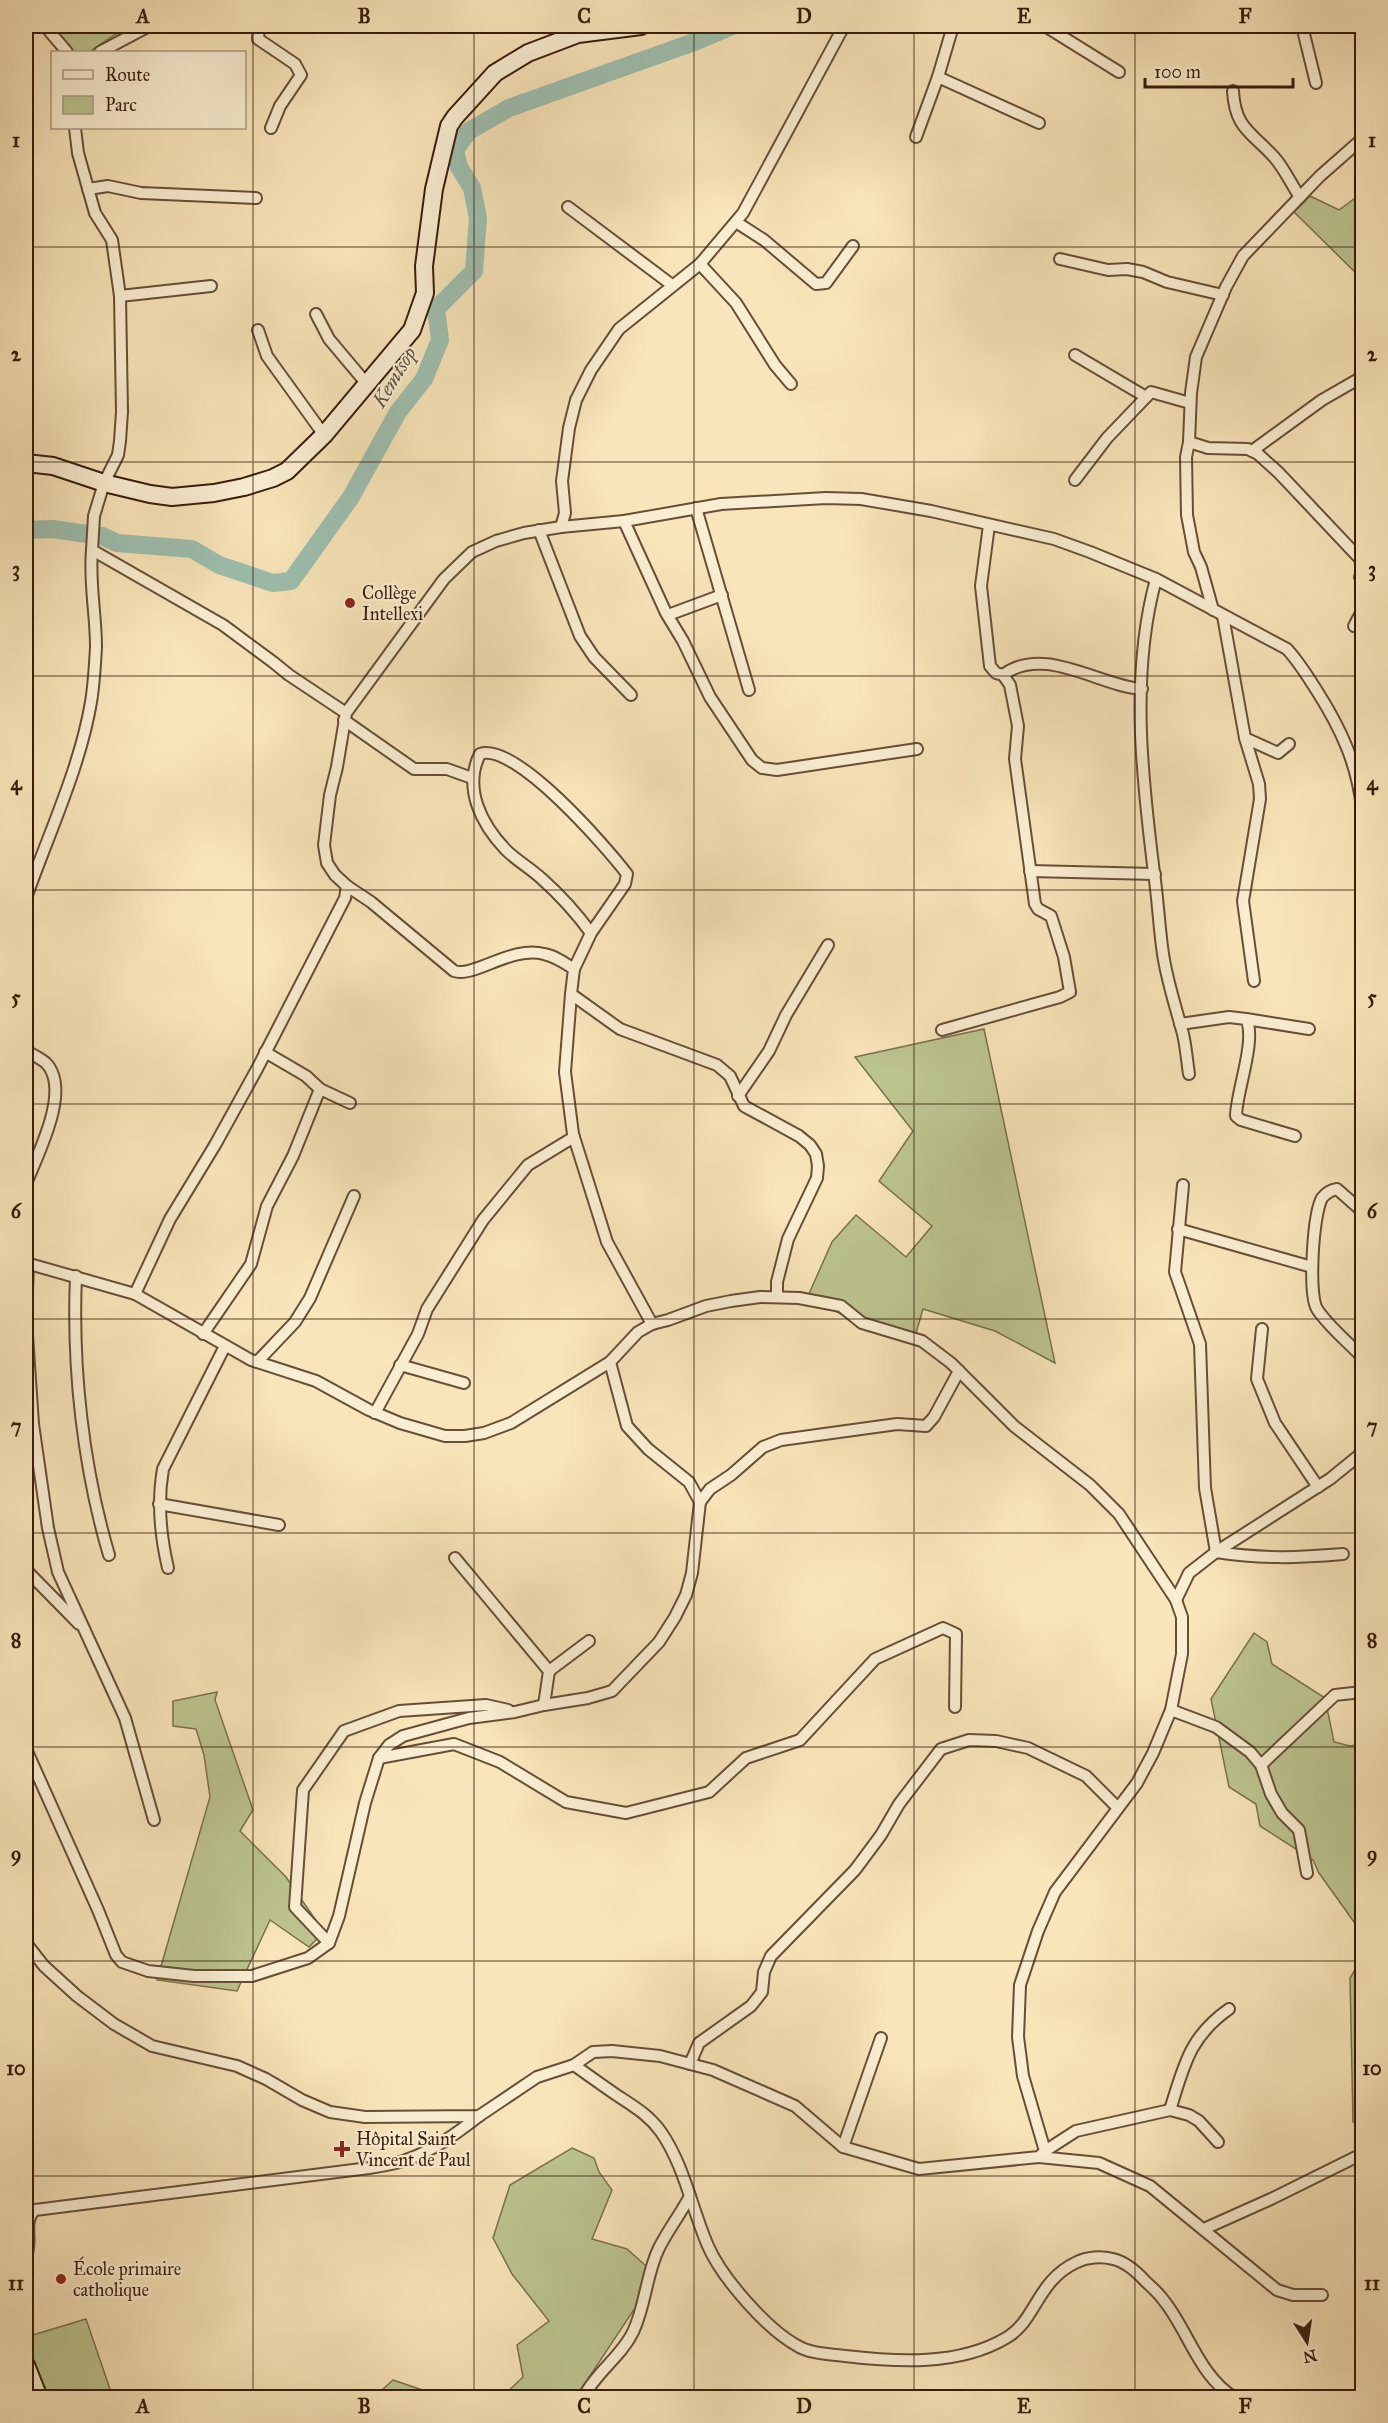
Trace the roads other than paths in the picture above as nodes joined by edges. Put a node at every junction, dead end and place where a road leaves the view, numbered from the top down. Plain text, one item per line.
1 (45, 26) edge
2 (149, 26) edge
3 (259, 26) edge
4 (641, 26) edge
5 (844, 26) edge
6 (953, 26) edge
7 (1045, 26) edge
8 (1302, 26) edge
9 (66, 51) edge
10 (102, 51) edge
11 (1119, 72) dead end
12 (938, 77) junction
13 (1316, 82) dead end
14 (1233, 91) dead end
15 (1039, 123) dead end
16 (271, 128) dead end
17 (75, 129) edge
18 (916, 137) dead end
19 (1362, 139) edge
20 (88, 189) junction
21 (1300, 196) junction
22 (256, 198) dead end
23 (568, 207) dead end
24 (736, 222) junction
25 (853, 246) dead end
26 (1060, 259) dead end
27 (699, 264) junction
28 (672, 285) junction
29 (211, 286) dead end
30 (1222, 295) junction
31 (120, 296) junction
32 (316, 314) dead end
33 (258, 330) dead end
34 (1075, 355) dead end
35 (1362, 377) edge
36 (366, 383) junction
37 (791, 384) dead end
38 (1146, 397) junction
39 (1190, 403) junction
40 (324, 435) junction
41 (1189, 442) junction
42 (1252, 451) junction
43 (26, 463) edge
44 (1075, 480) dead end
45 (104, 483) junction
46 (696, 508) junction
47 (624, 521) junction
48 (989, 525) junction
49 (561, 527) junction
50 (539, 530) junction
51 (92, 547) junction
52 (1362, 561) edge
53 (1362, 573) edge
54 (1156, 579) junction
55 (1362, 580) edge
56 (722, 596) junction
57 (1362, 611) edge
58 (1218, 613) junction
59 (668, 615) junction
60 (1354, 626) dead end
61 (1004, 675) junction
62 (1142, 689) junction
63 (749, 690) dead end
64 (631, 695) dead end
65 (345, 716) junction
66 (1245, 738) junction
67 (1289, 744) dead end
68 (917, 749) dead end
69 (472, 778) junction
70 (1361, 789) edge
71 (1362, 808) edge
72 (1030, 871) junction
73 (1155, 874) junction
74 (347, 886) junction
75 (26, 898) edge
76 (591, 933) junction
77 (828, 945) dead end
78 (574, 969) junction
79 (1254, 981) dead end
80 (571, 994) junction
81 (1246, 1018) junction
82 (1180, 1024) junction
83 (1309, 1029) dead end
84 (942, 1030) dead end
85 (26, 1051) edge
86 (265, 1052) junction
87 (1189, 1074) dead end
88 (320, 1089) junction
89 (738, 1096) junction
90 (350, 1103) dead end
91 (1294, 1136) dead end
92 (574, 1137) junction
93 (26, 1184) edge
94 (1183, 1185) dead end
95 (354, 1196) dead end
96 (1362, 1211) edge
97 (1178, 1228) junction
98 (27, 1263) edge
99 (1312, 1267) junction
100 (76, 1276) junction
101 (135, 1294) junction
102 (777, 1297) junction
103 (651, 1324) junction
104 (1262, 1329) dead end
105 (203, 1334) junction
106 (225, 1346) junction
107 (1362, 1357) edge
108 (257, 1362) junction
109 (610, 1362) junction
110 (400, 1365) junction
111 (959, 1371) junction
112 (464, 1383) dead end
113 (375, 1413) junction
114 (29, 1423) edge
115 (1362, 1453) edge
116 (1317, 1487) junction
117 (26, 1488) edge
118 (700, 1502) junction
119 (159, 1504) junction
120 (279, 1525) dead end
121 (1216, 1552) junction
122 (1343, 1554) dead end
123 (109, 1555) dead end
124 (455, 1558) dead end
125 (168, 1568) dead end
126 (26, 1570) edge
127 (1176, 1600) junction
128 (86, 1630) junction
129 (590, 1641) dead end
130 (549, 1671) junction
131 (1362, 1692) edge
132 (544, 1705) junction
133 (956, 1707) dead end
134 (1171, 1710) junction
135 (515, 1712) junction
136 (26, 1749) edge
137 (378, 1758) junction
138 (1261, 1765) junction
139 (1118, 1808) junction
140 (154, 1820) dead end
141 (1307, 1873) dead end
142 (26, 1942) edge
143 (329, 1943) junction
144 (1229, 2009) dead end
145 (881, 2038) dead end
146 (690, 2064) junction
147 (574, 2065) junction
148 (1170, 2110) junction
149 (479, 2116) junction
150 (1218, 2142) dead end
151 (843, 2147) junction
152 (1042, 2154) junction
153 (1362, 2154) edge
154 (690, 2196) junction
155 (1204, 2229) junction
156 (26, 2256) edge
157 (1322, 2295) dead end
158 (26, 2365) edge
159 (39, 2397) edge
160 (583, 2397) edge
161 (1234, 2397) edge

1 - 9 street
2 - 10 street
3 - 16 street
4 - 36 street
5 - 24 street
6 - 12 street
7 - 11 street
8 - 13 street
12 - 15 street
12 - 18 street
14 - 21 street
17 - 20 street
19 - 21 street
20 - 22 street
20 - 31 street
21 - 30 street
23 - 28 street
24 - 25 street
24 - 27 street
26 - 30 street
27 - 28 street
27 - 37 street
28 - 49 street
29 - 31 street
30 - 39 street
31 - 45 street
32 - 36 street
33 - 40 street
34 - 38 street
35 - 42 street
36 - 40 street
38 - 39 street
38 - 44 street
39 - 41 street
40 - 45 street
41 - 42 street
41 - 58 street
42 - 52 street
43 - 45 street
45 - 51 street
46 - 47 street
46 - 48 street
46 - 56 street
47 - 49 street
47 - 59 street
48 - 54 street
48 - 61 street
49 - 50 street
50 - 64 street
50 - 65 street
51 - 65 street
51 - 75 street
53 - 55 street
54 - 58 street
54 - 62 street
56 - 59 street
56 - 63 street
57 - 60 street
58 - 66 street
58 - 70 street
59 - 68 street
61 - 62 street
61 - 72 street
62 - 73 street
65 - 69 street
65 - 74 street
66 - 67 street
66 - 79 street
69 - 76 street
69 - 76 street
70 - 71 street
72 - 73 street
72 - 84 street
73 - 82 street
74 - 78 street
74 - 86 street
76 - 78 street
77 - 89 street
78 - 80 street
80 - 89 street
80 - 92 street
81 - 82 street
81 - 83 street
81 - 91 street
82 - 87 street
85 - 93 street
86 - 88 street
86 - 101 street
88 - 90 street
88 - 105 street
89 - 102 street
92 - 103 street
92 - 110 street
94 - 97 street
95 - 108 street
96 - 99 street
97 - 99 street
97 - 121 street
98 - 100 street
98 - 114 street
99 - 107 street
100 - 101 street
100 - 123 street
101 - 105 street
102 - 103 street
102 - 111 street
103 - 109 street
104 - 116 street
105 - 106 street
106 - 108 street
106 - 119 street
108 - 113 street
109 - 113 street
109 - 118 street
110 - 112 street
110 - 113 street
111 - 118 street
111 - 127 street
114 - 117 street
114 - 128 street
115 - 116 street
116 - 121 street
118 - 132 street
119 - 120 street
119 - 125 street
121 - 122 street
121 - 127 street
124 - 130 street
126 - 128 street
127 - 134 street
128 - 140 street
129 - 130 street
130 - 132 street
131 - 138 street
132 - 135 street
133 - 137 street
134 - 138 street
134 - 139 street
135 - 137 street
135 - 143 street
136 - 143 street
137 - 143 street
138 - 141 street
139 - 146 street
139 - 152 street
142 - 149 street
144 - 148 street
145 - 151 street
146 - 147 street
146 - 151 street
147 - 149 street
147 - 154 street
148 - 150 street
148 - 152 street
149 - 156 street
151 - 152 street
152 - 155 street
153 - 155 street
154 - 160 street
154 - 161 street
155 - 157 street
158 - 159 street

